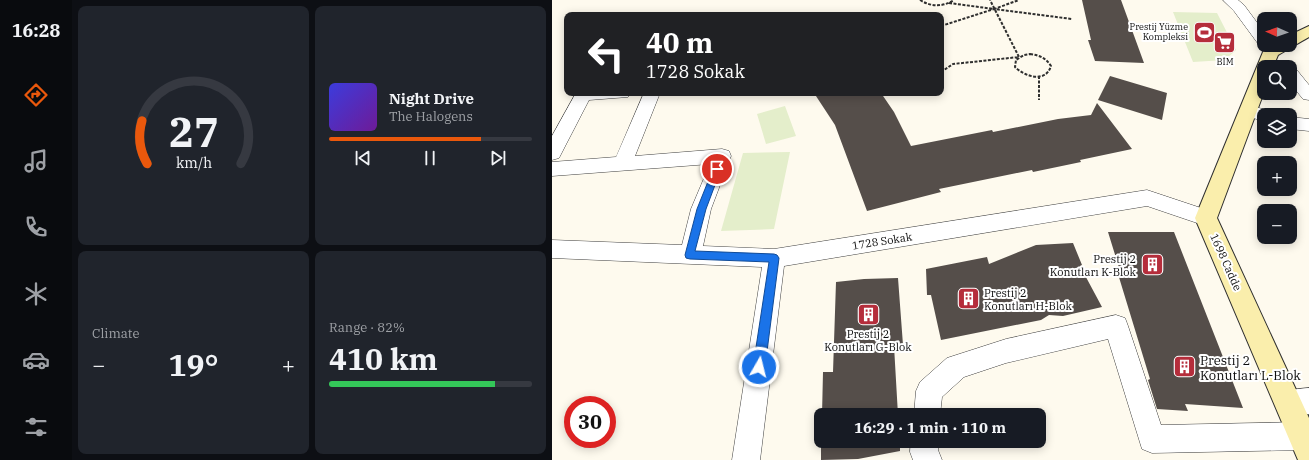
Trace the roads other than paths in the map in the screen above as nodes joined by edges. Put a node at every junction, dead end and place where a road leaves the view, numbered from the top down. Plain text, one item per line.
1 (1230, 0) edge
2 (1309, 31) edge
3 (1257, 33) edge
4 (1297, 38) edge
5 (1270, 52) edge
6 (1271, 52) edge
7 (1278, 60) edge
8 (1297, 81) edge
9 (1309, 95) edge
10 (583, 96) edge
11 (651, 96) edge
12 (1256, 113) edge
13 (1297, 124) edge
14 (1309, 125) edge
15 (552, 153) edge
16 (623, 163) junction
17 (552, 169) edge
18 (1206, 218) junction
19 (552, 250) edge
20 (690, 255) junction
21 (774, 258) junction
22 (1298, 402) edge
23 (929, 408) edge
24 (1306, 444) edge
25 (924, 448) edge
26 (746, 460) edge
27 (928, 460) edge

1 - 3 street
2 - 4 street
5 - 12 street
6 - 7 street
8 - 9 street
10 - 15 street
11 - 16 street
12 - 18 street
13 - 14 street
16 - 17 street
16 - 20 street
18 - 21 street, 1728 Sokak
18 - 22 street, 1698 Cadde
19 - 20 street, 1728 Sokak
20 - 21 street, 1728 Sokak
21 - 26 street
22 - 24 street, 1698 Cadde
23 - 24 street
25 - 27 street

